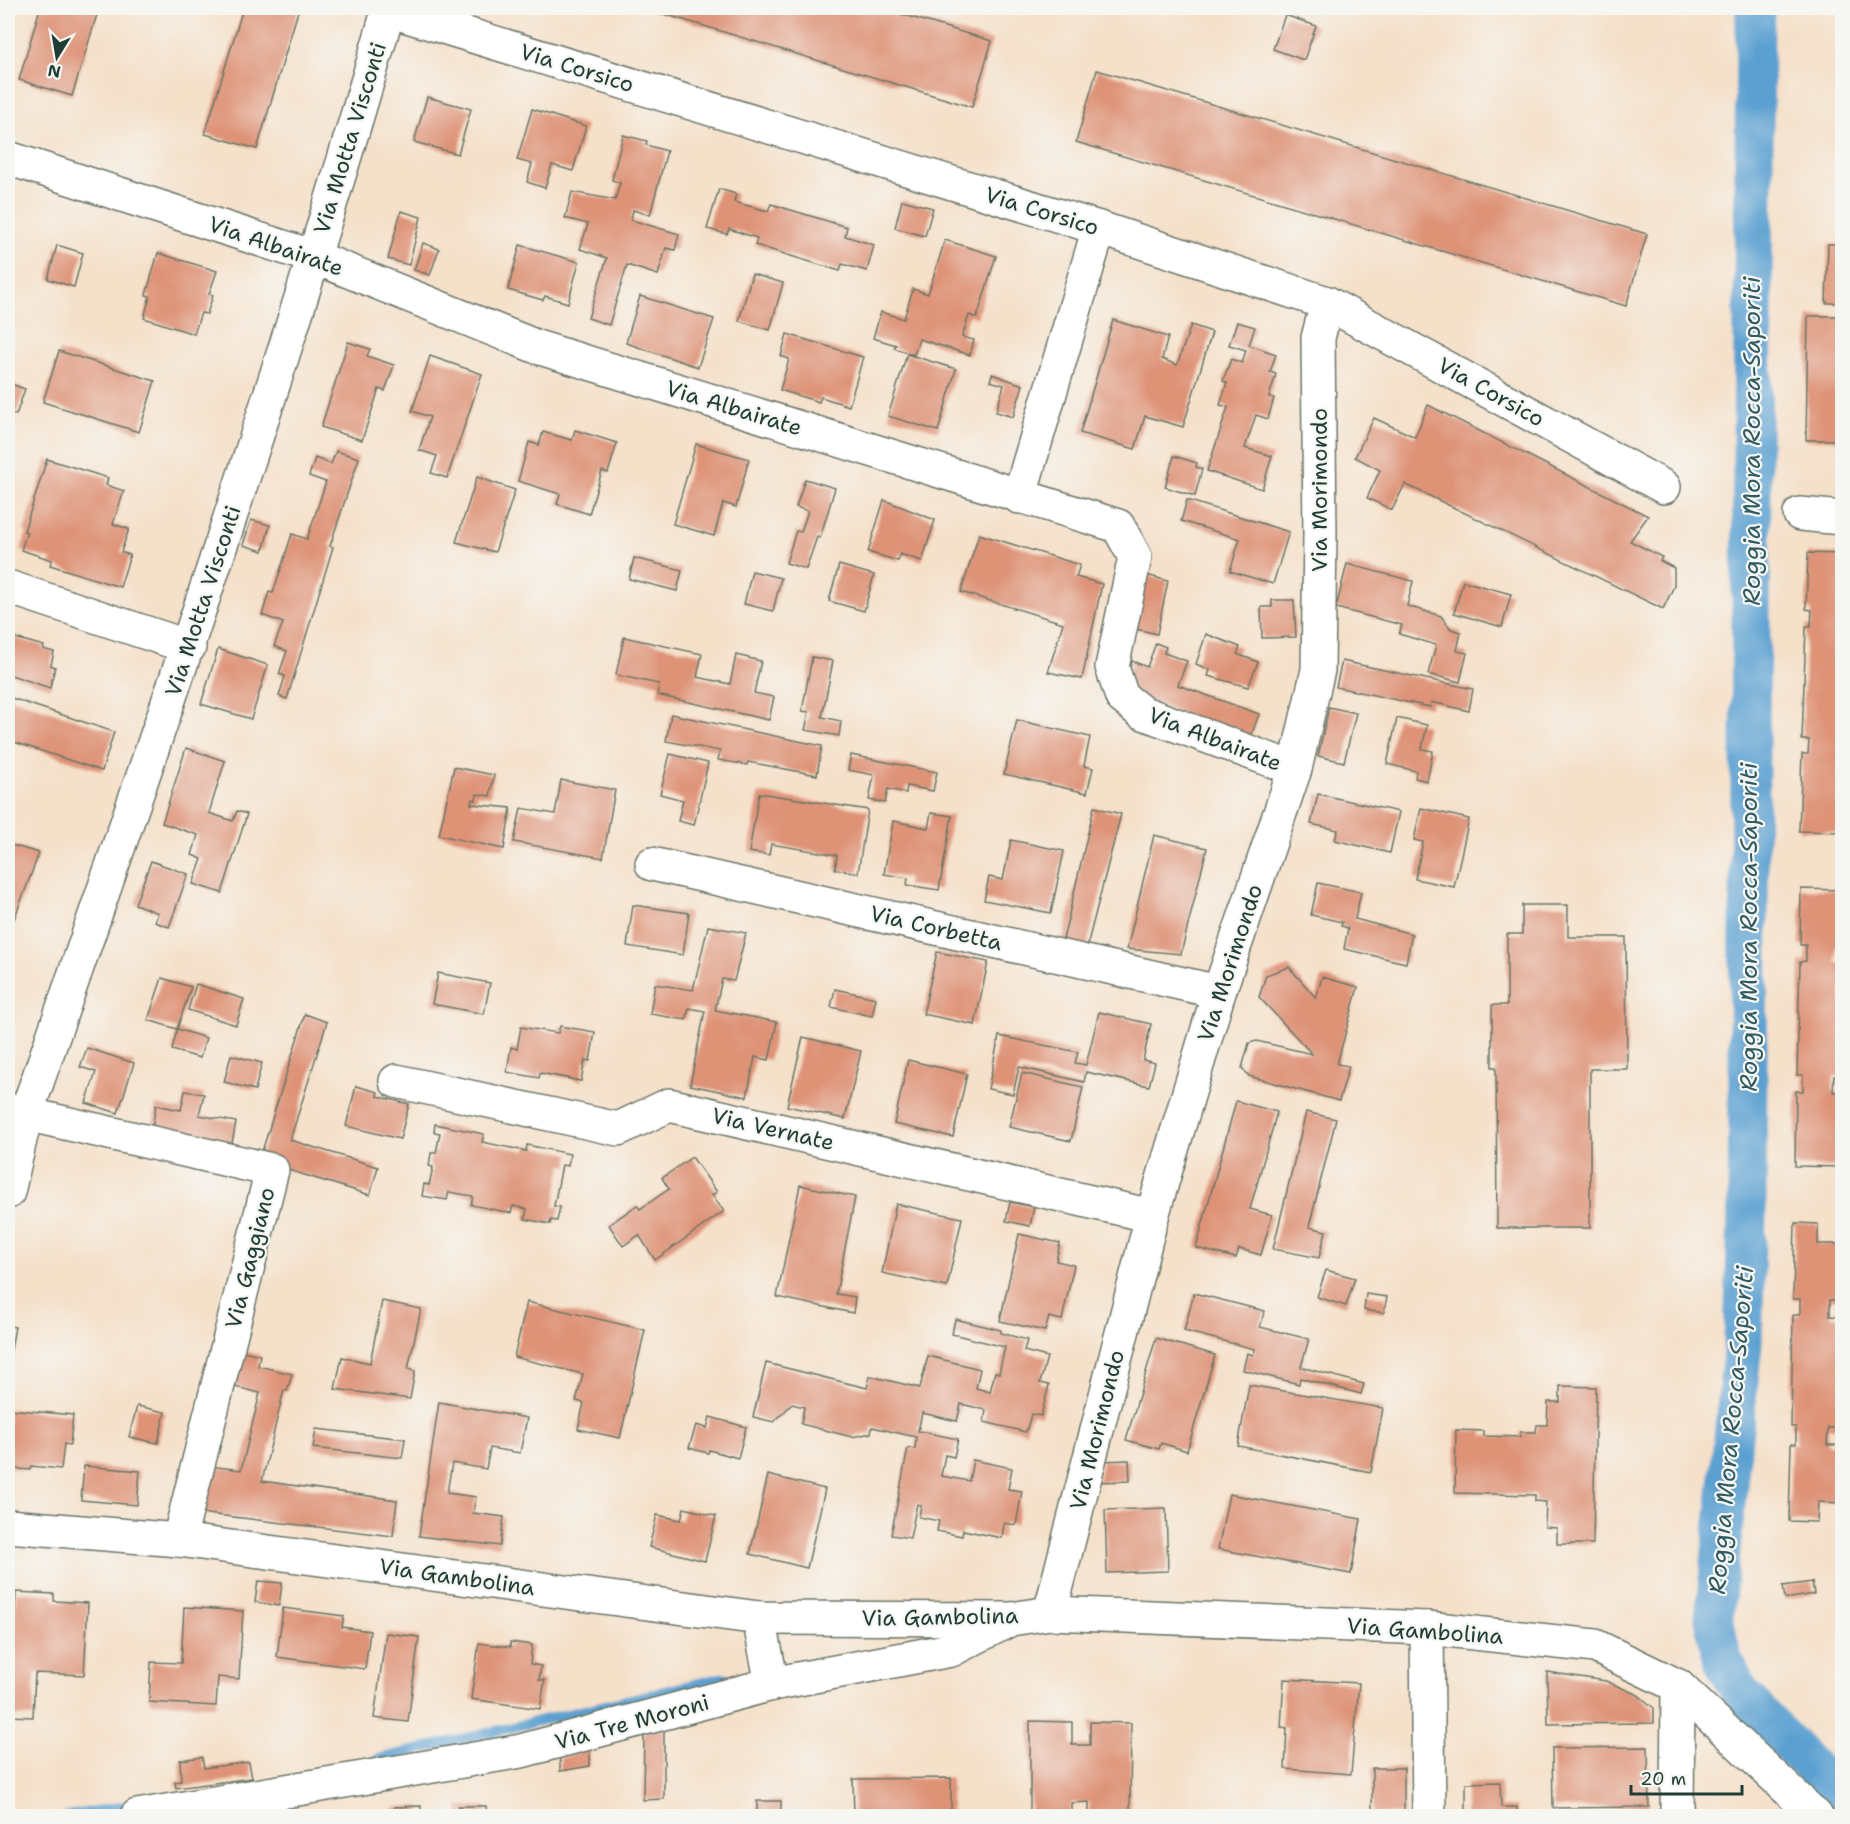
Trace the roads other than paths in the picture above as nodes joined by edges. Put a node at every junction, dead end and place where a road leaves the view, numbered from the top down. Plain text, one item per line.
1 (389, 9) edge
2 (8, 158) edge
3 (1099, 228) junction
4 (314, 257) junction
5 (1327, 303) junction
6 (1664, 487) dead end
7 (1019, 497) junction
8 (1800, 514) dead end
9 (1842, 518) edge
10 (8, 587) edge
11 (189, 647) junction
12 (1295, 769) junction
13 (652, 864) dead end
14 (1219, 992) junction
15 (396, 1081) dead end
16 (17, 1112) edge
17 (8, 1192) edge
18 (1152, 1216) junction
19 (8, 1526) edge
20 (179, 1540) junction
21 (1050, 1613) junction
22 (759, 1618) junction
23 (1011, 1619) junction
24 (1427, 1628) junction
25 (772, 1684) junction
26 (1678, 1686) junction
27 (270, 1805) edge
28 (137, 1816) edge
29 (1429, 1816) edge
30 (1677, 1816) edge
31 (1816, 1816) edge

1 - 3 street, Via Corsico
1 - 4 street, Via Motta Visconti
2 - 4 street, Via Albairate
3 - 5 street, Via Corsico
3 - 7 street
4 - 7 street, Via Albairate
4 - 11 street, Via Motta Visconti
5 - 6 street, Via Corsico
5 - 12 street, Via Morimondo
7 - 12 street, Via Albairate
8 - 9 street
10 - 11 street
11 - 16 street, Via Motta Visconti
12 - 14 street, Via Morimondo
13 - 14 street, Via Corbetta
14 - 18 street, Via Morimondo
15 - 18 street, Via Vernate
16 - 17 street, Via Motta Visconti
16 - 20 street, Via Gaggiano
18 - 21 street, Via Morimondo
19 - 20 street, Via Gambolina
20 - 22 street, Via Gambolina
21 - 23 street, Via Gambolina
21 - 24 street, Via Gambolina
22 - 23 street, Via Gambolina
22 - 25 street
23 - 25 street, Via Tre Moroni
24 - 26 street, Via Gambolina
24 - 29 street
25 - 27 street, Via Tre Moroni
26 - 30 street
26 - 31 street, Via Gambolina
27 - 28 street, Via Tre Moroni

